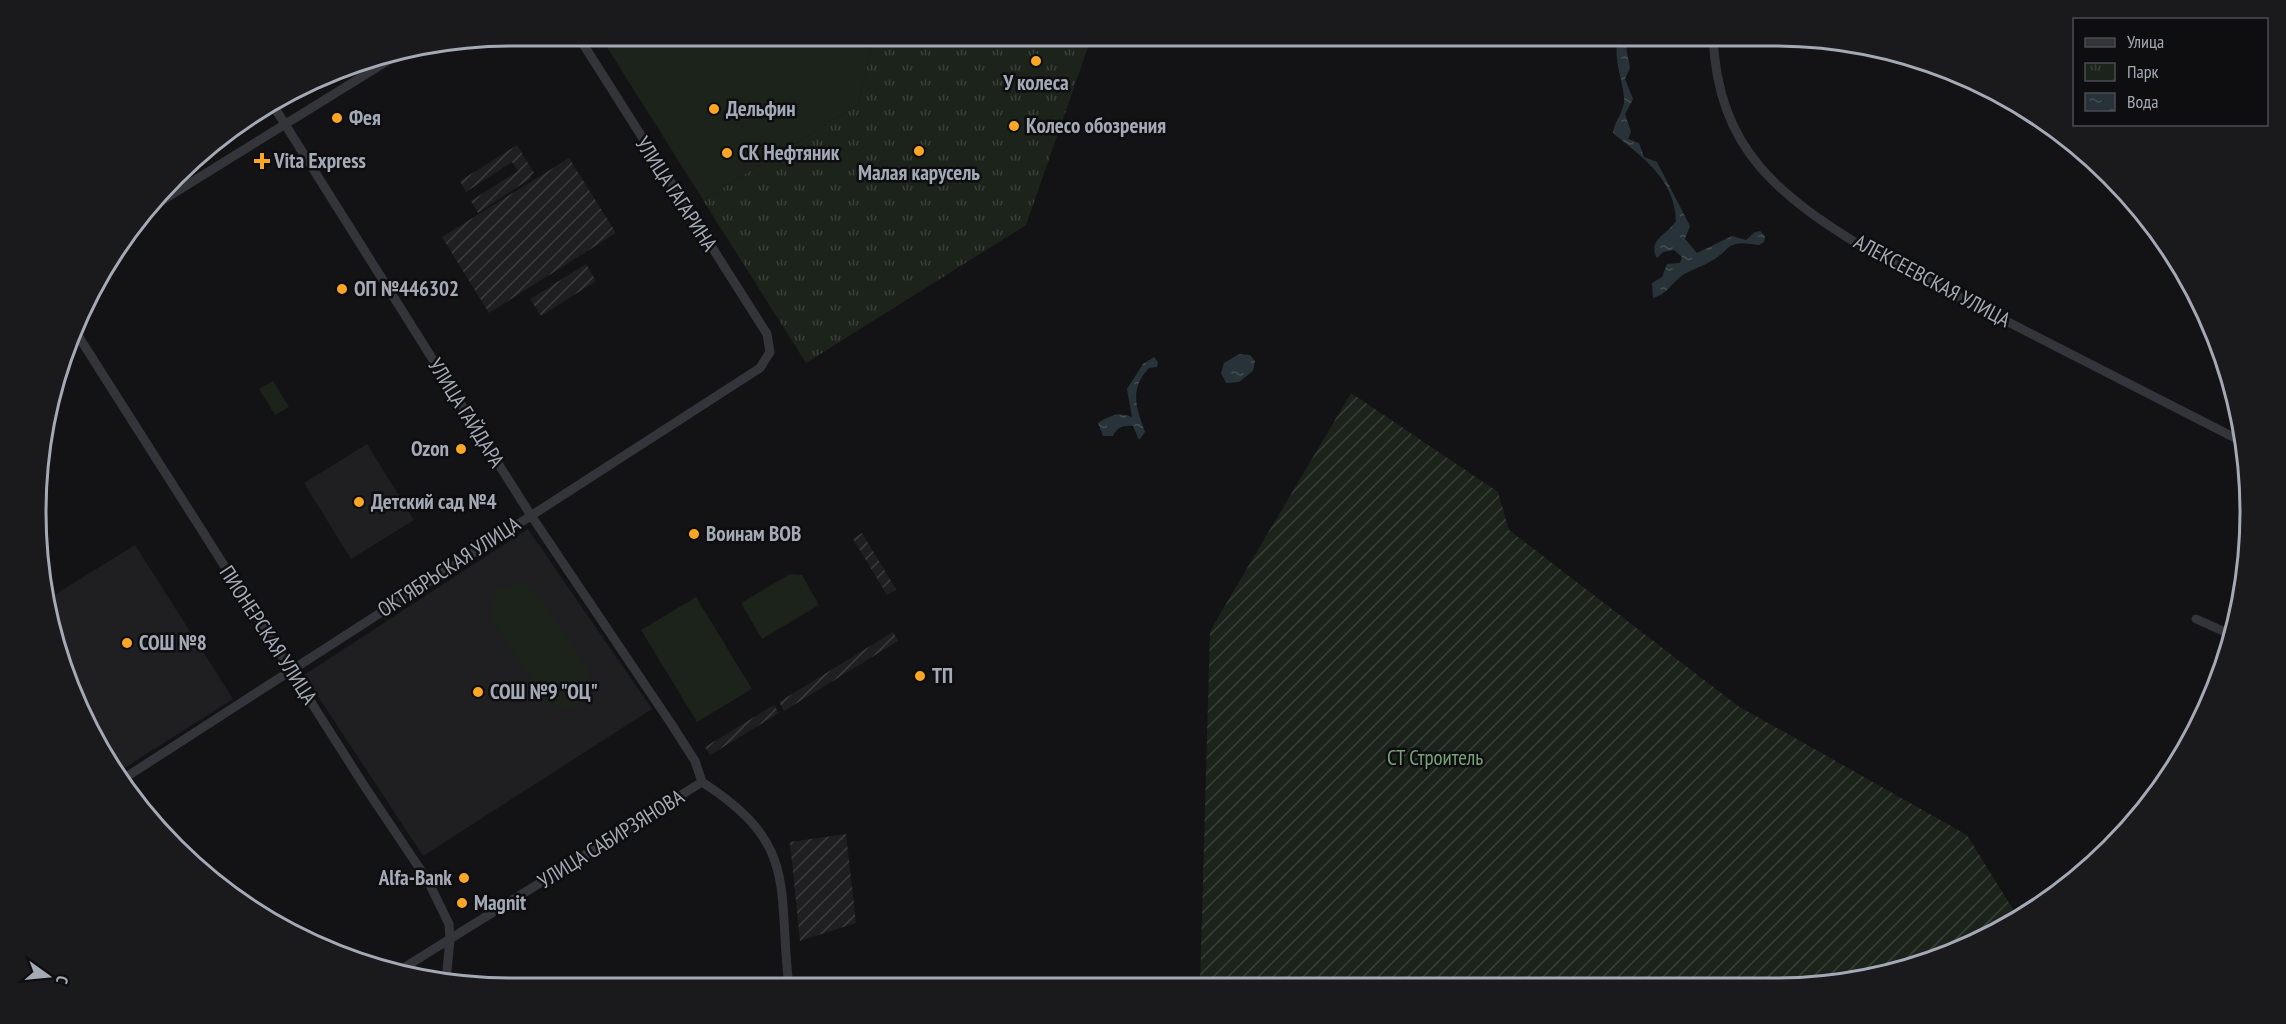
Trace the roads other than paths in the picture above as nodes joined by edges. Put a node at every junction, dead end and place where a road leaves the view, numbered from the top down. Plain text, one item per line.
1 (584, 46) edge
2 (1713, 46) edge
3 (381, 65) edge
4 (276, 111) edge
5 (286, 126) junction
6 (172, 195) edge
7 (80, 338) edge
8 (770, 352) joint
9 (2234, 437) edge
10 (530, 514) junction
11 (2196, 619) dead end
12 (2224, 631) edge
13 (290, 669) junction
14 (128, 775) edge
15 (702, 782) junction
16 (450, 939) junction
17 (407, 966) edge
18 (447, 973) edge
19 (788, 978) edge

1 - 8 street, УЛИЦА ГАГАРИНА
2 - 9 street, АЛЕКСЕЕВСКАЯ УЛИЦА
3 - 5 street
4 - 5 street, УЛИЦА ГАЙДАРА
5 - 6 street
5 - 10 street, УЛИЦА ГАЙДАРА
7 - 13 street, ПИОНЕРСКАЯ УЛИЦА
8 - 10 street, ОКТЯБРЬСКАЯ УЛИЦА
10 - 13 street, ОКТЯБРЬСКАЯ УЛИЦА
10 - 15 street, УЛИЦА ГАЙДАРА
11 - 12 street
13 - 14 street, ОКТЯБРЬСКАЯ УЛИЦА
13 - 16 street, ПИОНЕРСКАЯ УЛИЦА
15 - 16 street, УЛИЦА САБИРЗЯНОВА
15 - 19 street
16 - 17 street, УЛИЦА САБИРЗЯНОВА
16 - 18 street

